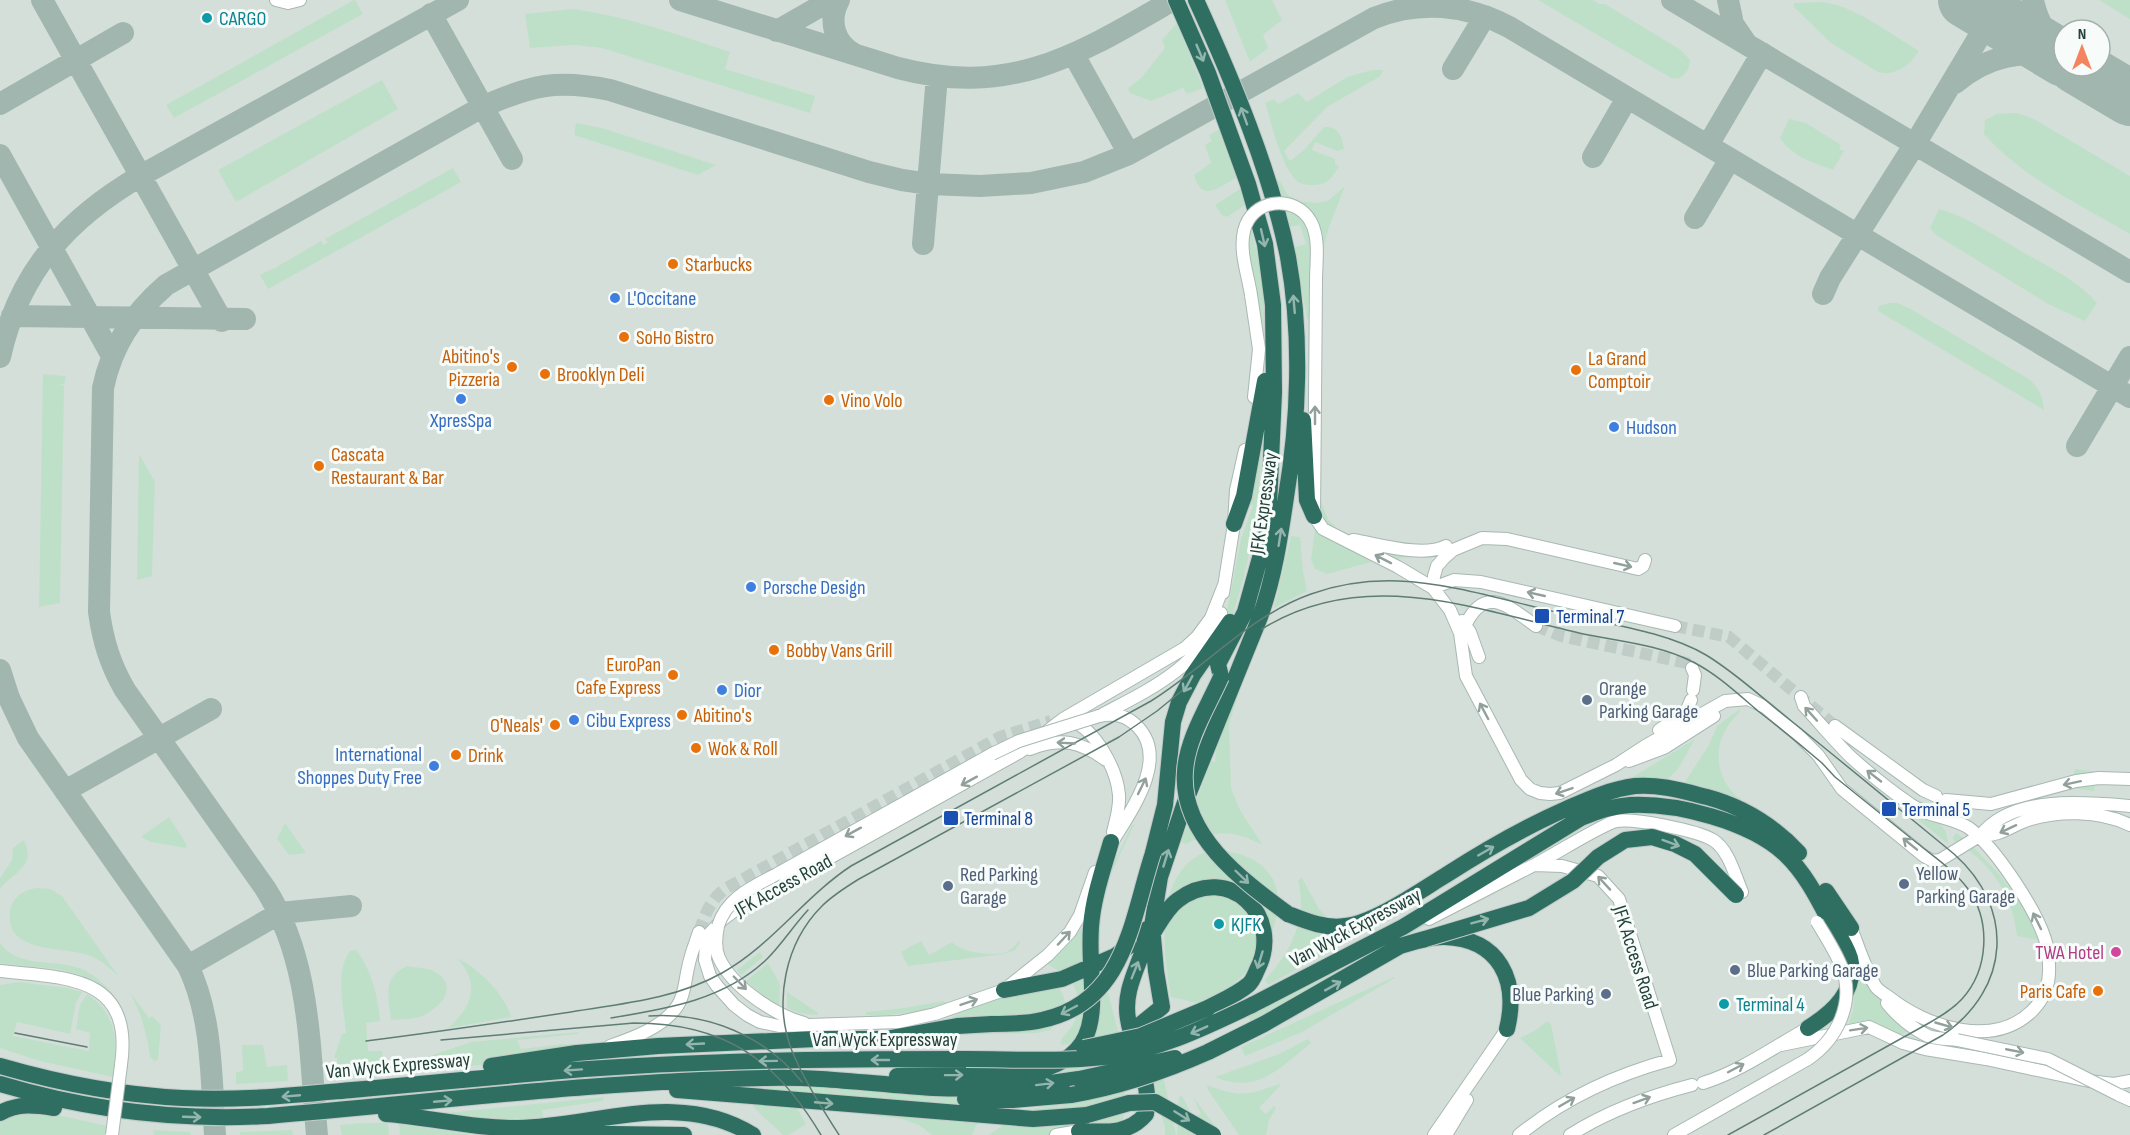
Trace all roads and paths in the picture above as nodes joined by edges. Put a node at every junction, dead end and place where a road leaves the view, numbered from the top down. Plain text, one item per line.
1 (276, 0) edge
2 (300, 0) edge
3 (1176, 0) edge
4 (1196, 0) edge
5 (1274, 321) junction
6 (1296, 362) junction
7 (1274, 392) junction
8 (1314, 516) junction
9 (1234, 524) junction
10 (1338, 537) junction
11 (1446, 546) dead end
12 (1645, 560) dead end
13 (1224, 585) junction
14 (1433, 588) junction
15 (1450, 610) junction
16 (1466, 626) junction
17 (1536, 626) tunnel mouth
18 (1675, 626) tunnel mouth
19 (1479, 657) dead end
20 (1692, 668) dead end
21 (1801, 697) dead end
22 (1099, 716) junction
23 (1061, 723) junction
24 (1835, 726) tunnel mouth
25 (1020, 752) junction
26 (1108, 762) junction
27 (1616, 765) junction
28 (2130, 779) edge
29 (2130, 806) edge
30 (1713, 818) junction
31 (2130, 825) edge
32 (1979, 835) junction
33 (1111, 842) junction
34 (1533, 865) junction
35 (1739, 894) joint
36 (1817, 922) joint
37 (1151, 926) junction
38 (1851, 928) joint
39 (699, 932) tunnel mouth
40 (1425, 939) junction
41 (694, 948) junction
42 (0, 971) edge
43 (22, 974) junction
44 (0, 979) edge
45 (1876, 987) junction
46 (1004, 990) junction
47 (1257, 1001) junction
48 (734, 1005) junction
49 (813, 1025) junction
50 (1507, 1029) junction
51 (1802, 1031) joint
52 (1131, 1032) junction
53 (1929, 1037) junction
54 (1781, 1045) junction
55 (595, 1051) junction
56 (1208, 1052) junction
57 (0, 1056) edge
58 (1022, 1059) junction
59 (1986, 1059) junction
60 (0, 1066) edge
61 (770, 1077) junction
62 (2130, 1081) edge
63 (0, 1084) edge
64 (619, 1085) junction
65 (903, 1086) junction
66 (92, 1088) junction
67 (350, 1090) junction
68 (2130, 1100) edge
69 (343, 1109) junction
70 (133, 1112) junction
71 (0, 1113) edge
72 (518, 1128) junction
73 (685, 1129) edge
74 (1079, 1131) joint
75 (599, 1134) edge
76 (112, 1135) edge
77 (732, 1135) edge
78 (753, 1135) edge
79 (1056, 1135) edge
80 (1213, 1135) edge
81 (1434, 1135) edge
82 (1446, 1135) edge
83 (1518, 1135) edge
84 (1570, 1135) edge
85 (1674, 1135) edge

1 - 2 street
3 -> 5 highway, JFK Expressway
6 -> 4 highway, JFK Expressway
5 - 7 highway, JFK Expressway
5 - 9 highway
6 - 8 highway
37 -> 6 highway, JFK Expressway
7 -> 38 highway, JFK Expressway, bridge
7 -> 55 highway, bridge
8 -> 9 street, bridge
8 - 10 street
9 - 13 street
10 - 11 street
14 -> 10 street
14 -> 12 street
13 - 22 street
13 - 23 street
14 - 15 street
18 -> 14 street
15 - 16 street
27 -> 15 street
16 - 17 street
16 - 19 street
20 - 27 street
32 -> 21 street
22 - 23 street, bridge
33 -> 22 street, JFK Access Road
23 - 25 street
23 - 26 street
23 -> 49 street, bridge
28 -> 24 street
26 -> 25 street
25 -> 48 street, JFK Access Road
26 - 33 street
32 -> 27 street
29 - 32 street
30 - 36 highway
30 - 47 highway, Van Wyck Expressway
30 - 51 highway
31 -> 32 street
45 -> 32 street
46 -> 33 street, JFK Access Road
61 -> 33 highway
34 - 35 street
34 - 47 street
83 -> 34 street, JFK Access Road
40 -> 35 highway, bridge
36 - 85 street, bridge
37 - 46 highway
52 -> 37 highway
37 - 52 highway, JFK Expressway
37 -> 58 highway, bridge
38 - 45 street
39 - 41 street
40 - 50 highway
56 -> 40 highway, Van Wyck Expressway
41 - 48 street
41 - 55 street
42 - 43 street
43 - 44 street
43 - 76 street, bridge
45 - 53 street
49 -> 46 street, JFK Access Road
47 -> 58 highway, Van Wyck Expressway, bridge
48 - 49 street, JFK Access Road
50 - 81 street
50 - 82 street
51 - 54 street
52 - 74 highway
53 - 59 street
53 -> 68 street, bridge
54 -> 59 street
84 -> 54 street
55 - 67 highway
65 -> 56 highway, Van Wyck Expressway, bridge
56 - 65 highway, bridge
57 - 66 highway
58 -> 67 highway, Van Wyck Expressway, bridge
59 - 62 street
60 - 66 highway, Van Wyck Expressway
61 - 64 highway, Van Wyck Expressway
61 - 65 highway, Van Wyck Expressway
63 - 70 highway, Van Wyck Expressway
69 -> 64 highway, Van Wyck Expressway
64 -> 80 highway, bridge
67 -> 66 highway, Van Wyck Expressway
70 -> 69 highway, Van Wyck Expressway
69 - 72 highway
70 - 71 highway
72 - 75 highway
72 - 78 highway
73 - 75 highway
73 - 77 highway
74 - 79 street

